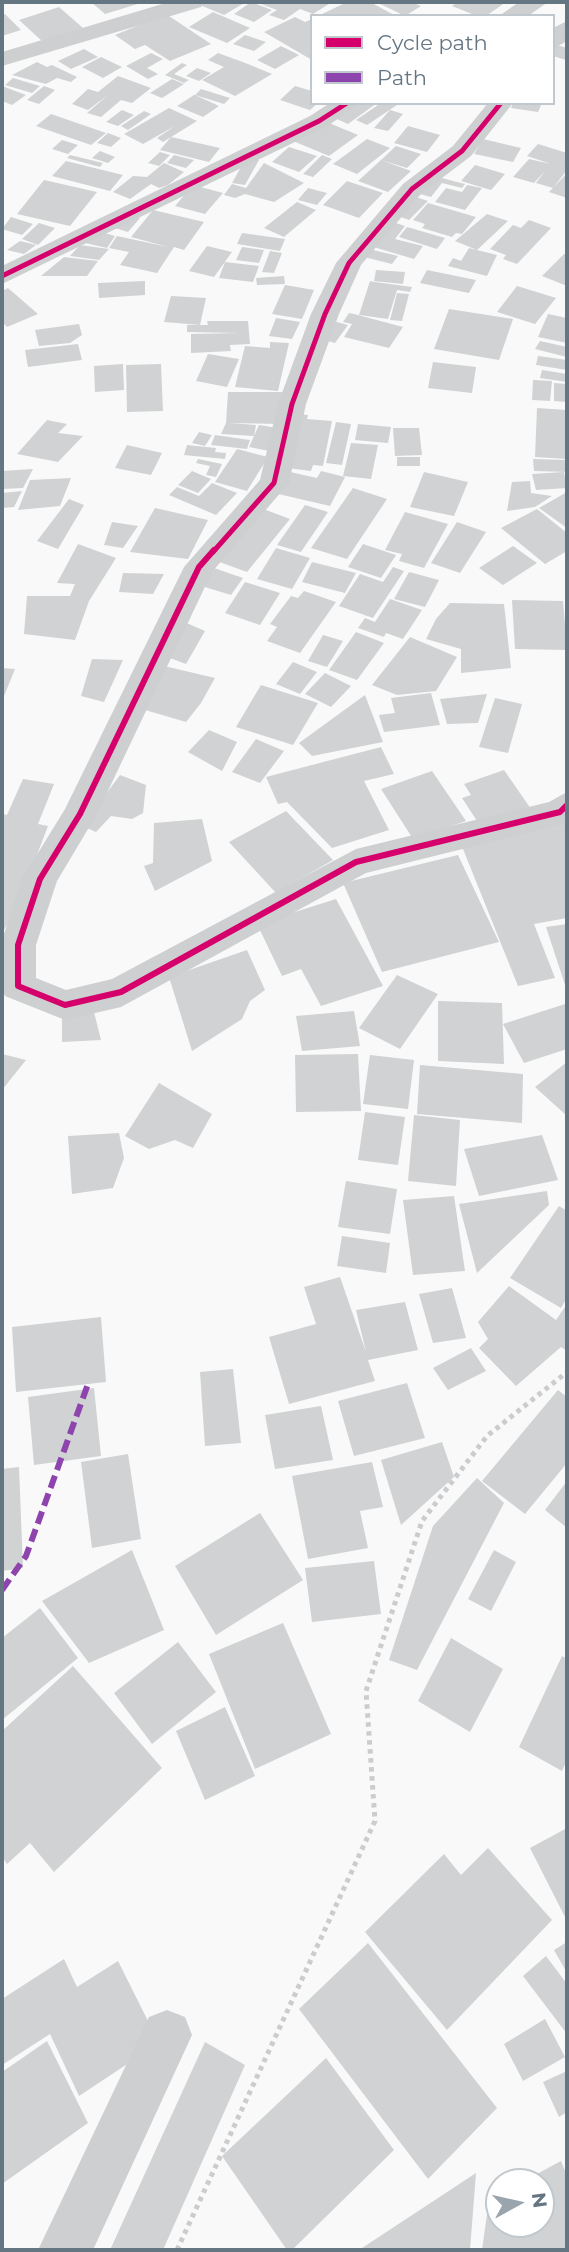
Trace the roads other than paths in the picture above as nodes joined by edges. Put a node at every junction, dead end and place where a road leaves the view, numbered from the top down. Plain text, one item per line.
1 (193, 2) edge
2 (536, 2) edge
3 (514, 14) edge
4 (2, 59) edge
5 (344, 105) edge
6 (499, 105) edge
7 (2, 276) edge
8 (567, 805) edge
9 (167, 2035) dead end
10 (65, 2250) edge

1 - 4 street
2 - 3 street
5 - 7 street
6 - 8 street
9 - 10 street

